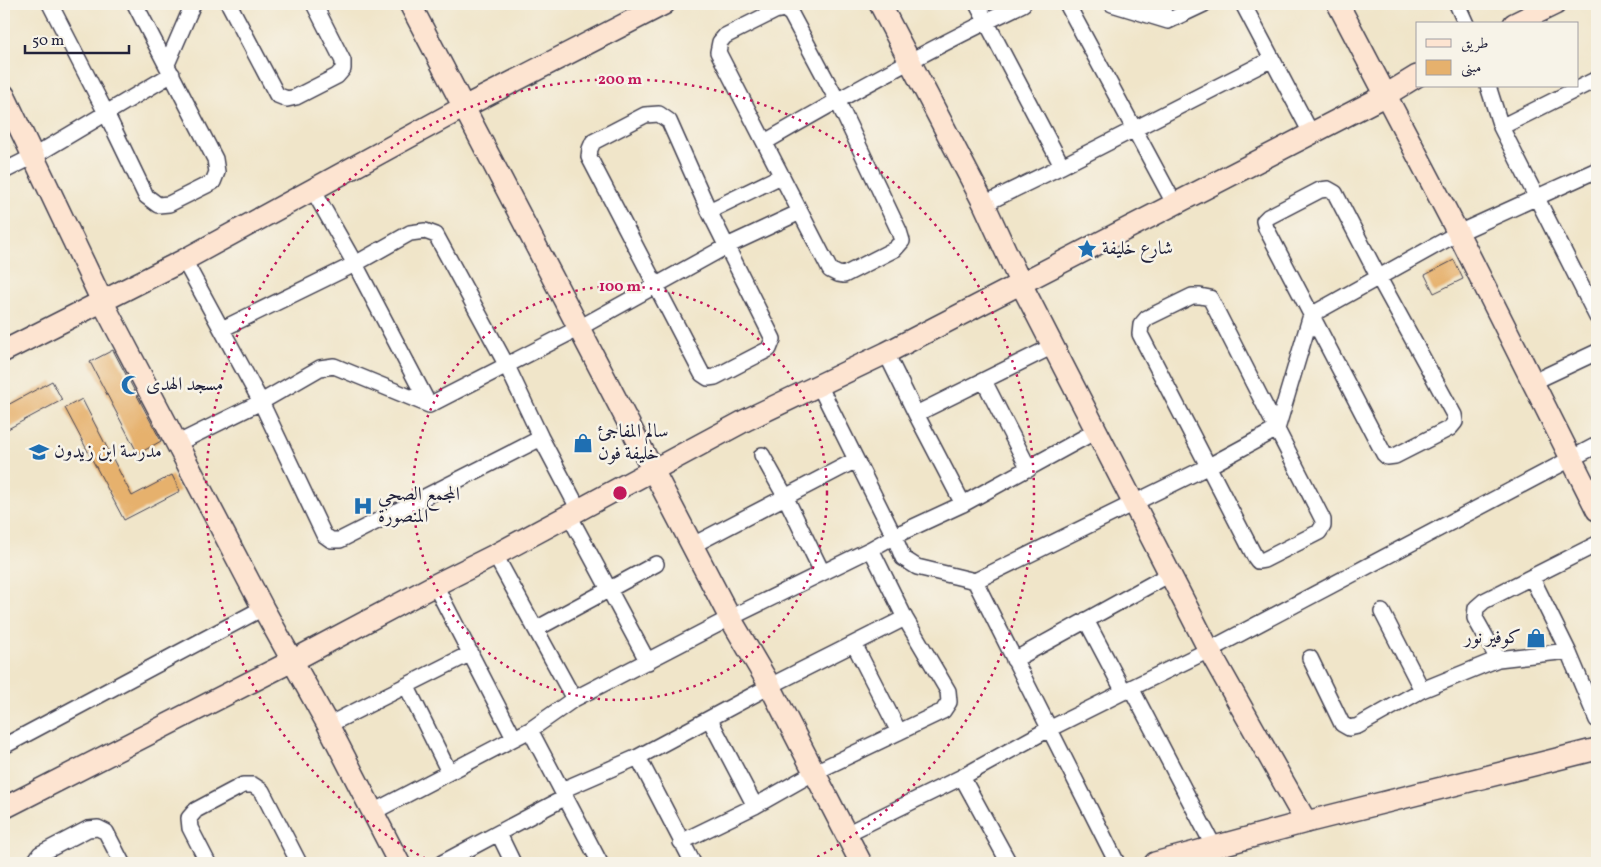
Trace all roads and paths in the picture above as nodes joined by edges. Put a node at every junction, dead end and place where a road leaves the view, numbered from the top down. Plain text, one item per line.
1 (50, 4) edge
2 (135, 4) edge
3 (193, 4) edge
4 (229, 4) edge
5 (314, 4) edge
6 (410, 4) edge
7 (664, 4) edge
8 (880, 4) edge
9 (977, 4) edge
10 (1022, 4) edge
11 (1067, 4) edge
12 (1112, 4) edge
13 (1159, 4) edge
14 (1204, 4) edge
15 (1243, 4) edge
16 (1338, 4) edge
17 (1456, 4) edge
18 (1555, 4) edge
19 (1168, 21) junction
20 (986, 22) junction
21 (1465, 22) edge
22 (1518, 22) edge
23 (1272, 59) junction
24 (910, 61) junction
25 (170, 69) junction
26 (1416, 77) edge
27 (1597, 79) edge
28 (1489, 88) edge
29 (4, 95) edge
30 (1386, 95) junction
31 (836, 100) junction
32 (464, 107) junction
33 (106, 113) junction
34 (1501, 127) junction
35 (1134, 129) junction
36 (1311, 133) junction
37 (765, 142) junction
38 (34, 156) junction
39 (1062, 166) junction
40 (1597, 170) edge
41 (4, 171) edge
42 (781, 176) junction
43 (314, 190) junction
44 (1537, 198) junction
45 (1174, 203) junction
46 (984, 204) junction
47 (709, 211) junction
48 (800, 212) junction
49 (1458, 233) junction
50 (727, 246) junction
51 (184, 260) junction
52 (355, 264) junction
53 (1379, 278) junction
54 (1020, 282) junction
55 (656, 285) junction
56 (102, 301) junction
57 (1311, 315) junction
58 (1597, 317) edge
59 (579, 328) junction
60 (222, 329) junction
61 (1053, 346) junction
62 (4, 351) edge
63 (1597, 352) edge
64 (886, 353) junction
65 (507, 366) junction
66 (984, 381) junction
67 (1533, 382) junction
68 (819, 385) junction
69 (261, 402) junction
70 (429, 405) junction
71 (916, 414) junction
72 (1277, 429) junction
73 (1096, 430) junction
74 (541, 438) junction
75 (176, 444) junction
76 (1597, 444) edge
77 (762, 455) dead end
78 (1572, 458) junction
79 (856, 460) junction
80 (1209, 466) junction
81 (654, 469) junction
82 (1029, 469) junction
83 (785, 496) junction
84 (1135, 503) junction
85 (963, 504) junction
86 (1597, 510) edge
87 (574, 512) junction
88 (894, 536) junction
89 (1597, 544) edge
90 (693, 545) junction
91 (871, 549) junction
92 (495, 555) junction
93 (656, 564) dead end
94 (822, 572) junction
95 (1170, 574) junction
96 (1532, 578) junction
97 (975, 580) junction
98 (435, 585) junction
99 (609, 589) junction
100 (263, 608) junction
101 (1382, 612) dead end
102 (730, 618) junction
103 (905, 618) junction
104 (1086, 620) junction
105 (536, 629) junction
106 (854, 644) junction
107 (1209, 650) junction
108 (1568, 651) junction
109 (471, 653) junction
110 (1310, 658) dead end
111 (1498, 659) junction
112 (1014, 660) junction
113 (292, 661) junction
114 (648, 662) junction
115 (770, 686) junction
116 (407, 687) junction
117 (1127, 690) junction
118 (1422, 690) junction
119 (574, 699) junction
120 (710, 720) junction
121 (1597, 720) edge
122 (328, 725) junction
123 (1049, 729) junction
124 (530, 730) junction
125 (899, 732) junction
126 (514, 738) junction
127 (4, 746) edge
128 (1597, 749) edge
129 (638, 757) junction
130 (449, 772) junction
131 (814, 772) junction
132 (962, 777) junction
133 (564, 794) junction
134 (755, 806) junction
135 (4, 808) edge
136 (374, 812) junction
137 (1306, 822) junction
138 (499, 834) junction
139 (846, 834) junction
140 (681, 842) junction
141 (1214, 847) junction
142 (34, 863) edge
143 (122, 863) edge
144 (208, 863) edge
145 (299, 863) edge
146 (399, 863) edge
147 (442, 863) edge
148 (513, 863) edge
149 (600, 863) edge
150 (693, 863) edge
151 (861, 863) edge
152 (1009, 863) edge
153 (1117, 863) edge
154 (1155, 863) edge

1 - 33 street
2 - 25 street
3 - 25 street
4 - 5 street
6 - 32 street
7 - 32 street
8 - 24 street
9 - 20 street
10 - 20 street
11 - 35 street
12 - 19 street
13 - 19 street
14 - 19 street
15 - 23 street
16 - 30 street
17 - 21 street
18 - 22 street
20 - 24 street
20 - 39 street
23 - 35 street
23 - 36 street
24 - 31 street
24 - 46 street
25 - 33 street
25 - 33 street
26 - 30 street
27 - 34 street
28 - 34 street
29 - 38 street
30 - 36 street
30 - 49 street
31 - 37 street
31 - 37 street
31 - 48 street
32 - 43 street
32 - 59 street
33 - 38 street
34 - 44 street
35 - 39 street
35 - 45 street
36 - 45 street
37 - 42 street
38 - 41 street
38 - 56 street
39 - 46 street
40 - 44 street
42 - 47 street
42 - 48 street
43 - 51 street
43 - 52 street
44 - 49 street
44 - 58 street
45 - 54 street
46 - 54 street
47 - 50 street
47 - 55 street
48 - 50 street
49 - 53 street
49 - 67 street
50 - 55 street
50 - 55 street
51 - 56 street
51 - 60 street
52 - 60 street
52 - 65 street
52 - 70 street
53 - 57 street
53 - 57 street
53 - 57 street
54 - 61 street
54 - 64 street
55 - 59 street
56 - 62 street
56 - 75 street
57 - 72 street
59 - 65 street
59 - 81 street
60 - 69 street
61 - 66 street
61 - 73 street
63 - 67 street
64 - 68 street
64 - 71 street
65 - 70 street
65 - 74 street
66 - 71 street
66 - 82 street
67 - 78 street
68 - 79 street
68 - 81 street
69 - 70 street
69 - 74 street
69 - 75 street
71 - 85 street
72 - 80 street
72 - 80 street
72 - 80 street
73 - 82 street
73 - 84 street
74 - 87 street
75 - 100 street
76 - 78 street
77 - 83 street
78 - 86 street
78 - 107 street
79 - 83 street
79 - 88 street
80 - 84 street
81 - 87 street
81 - 90 street
82 - 85 street
83 - 90 street
83 - 94 street
84 - 95 street
84 - 97 street
85 - 88 street
87 - 92 street
87 - 99 street
88 - 91 street
88 - 97 street
89 - 96 street
90 - 102 street
91 - 94 street
91 - 103 street
92 - 98 street
92 - 105 street
93 - 99 street
94 - 102 street
95 - 104 street
95 - 107 street
96 - 108 street
96 - 111 street
97 - 112 street
98 - 109 street
98 - 113 street
99 - 105 street
99 - 114 street
100 - 113 street
100 - 127 street
101 - 118 street
102 - 114 street
102 - 115 street
103 - 106 street
103 - 125 street
104 - 112 street
104 - 117 street
105 - 119 street
106 - 115 street
106 - 125 street
107 - 117 street
107 - 137 street
108 - 111 street
108 - 121 street
109 - 116 street
109 - 126 street
110 - 118 street
111 - 118 street
112 - 123 street
113 - 122 street
113 - 135 street
114 - 119 street
115 - 120 street
115 - 131 street
116 - 122 street
116 - 130 street
117 - 123 street
117 - 141 street
119 - 124 street
120 - 129 street
120 - 134 street
122 - 136 street
123 - 132 street
123 - 153 street
124 - 126 street
124 - 133 street
125 - 131 street
126 - 130 street
128 - 137 street
129 - 133 street
129 - 140 street
130 - 136 street
131 - 134 street
131 - 139 street
132 - 139 street
132 - 152 street
133 - 138 street
133 - 149 street
134 - 140 street
136 - 146 street
137 - 141 street
138 - 147 street
138 - 148 street
139 - 151 street
140 - 150 street
141 - 154 street
142 - 143 street
144 - 145 street

